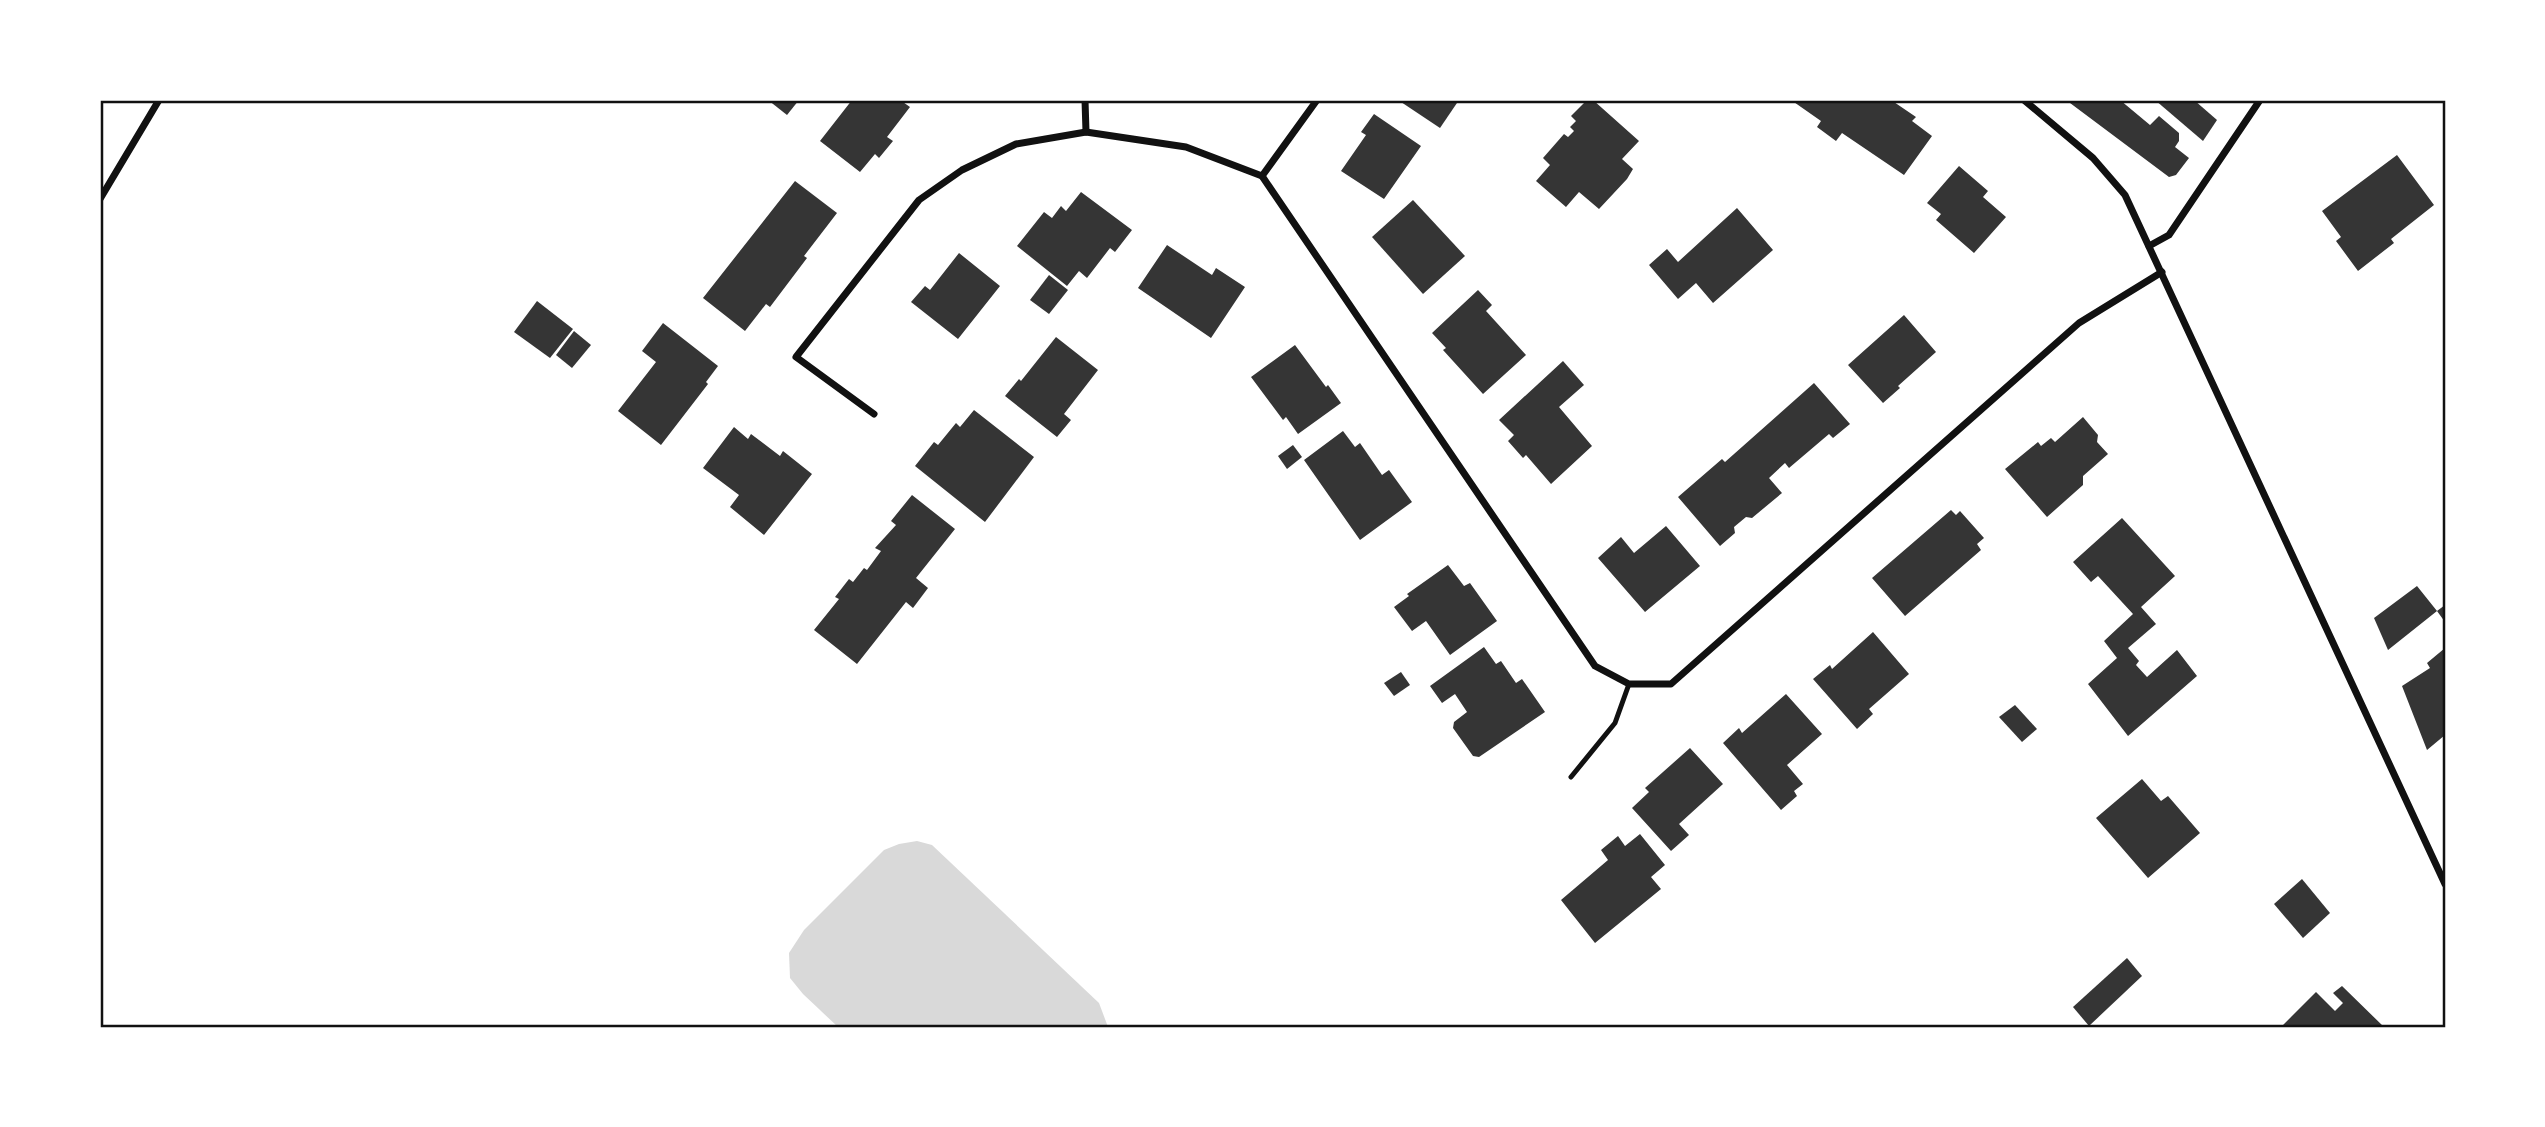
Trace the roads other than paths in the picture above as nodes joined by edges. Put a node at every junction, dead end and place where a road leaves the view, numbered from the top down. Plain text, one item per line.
1 (159, 100) edge
2 (1085, 100) edge
3 (1317, 100) edge
4 (2024, 100) edge
5 (2260, 100) edge
6 (1086, 132) junction
7 (1262, 176) junction
8 (100, 200) edge
9 (2149, 247) junction
10 (2162, 272) junction
11 (874, 414) dead end
12 (1629, 684) junction
13 (1572, 777) dead end
14 (2445, 884) edge

1 - 8 street
2 - 6 street
3 - 7 street
4 - 9 street
5 - 9 street
6 - 7 street
6 - 11 street
7 - 12 street
9 - 10 street
10 - 12 street
10 - 14 street
12 - 13 lane

